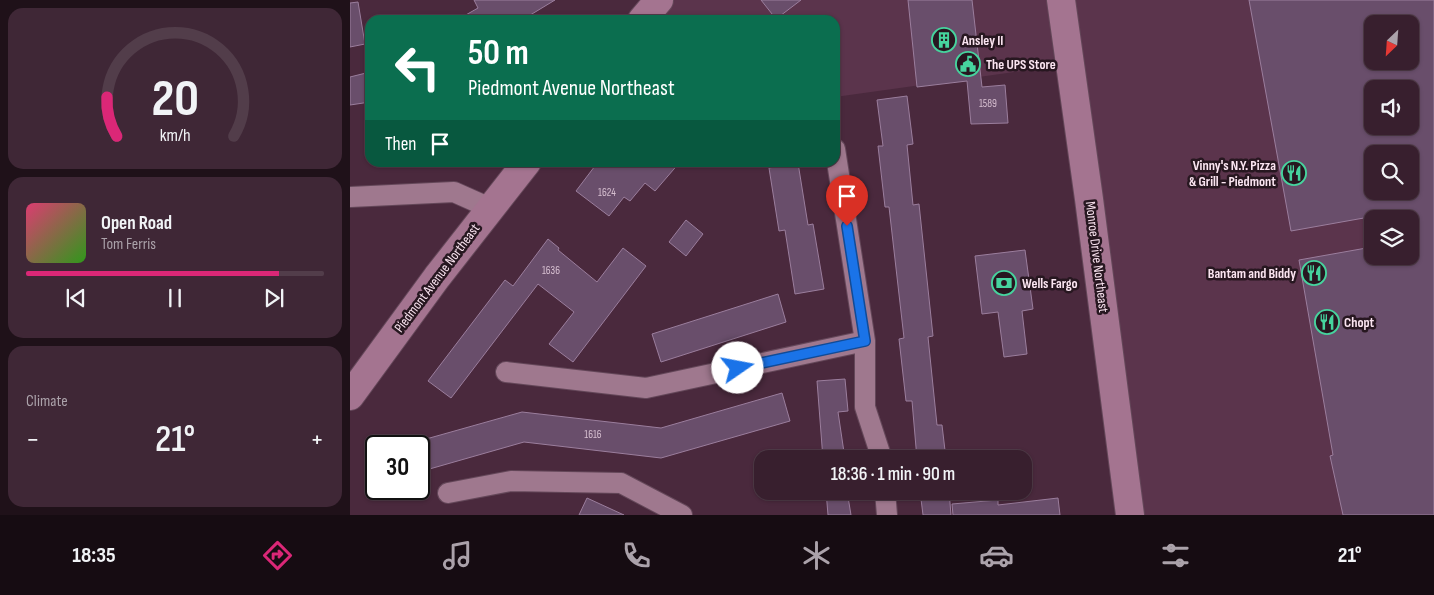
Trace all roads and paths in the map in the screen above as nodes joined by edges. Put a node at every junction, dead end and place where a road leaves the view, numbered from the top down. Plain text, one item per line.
1 (659, 0) edge
2 (1061, 0) edge
3 (646, 15) edge
4 (522, 167) edge
5 (838, 167) edge
6 (350, 197) edge
7 (490, 208) junction
8 (865, 341) junction
9 (506, 372) dead end
10 (350, 396) edge
11 (879, 450) edge
12 (448, 493) dead end
13 (886, 500) edge
14 (682, 515) edge
15 (887, 515) edge
16 (1130, 515) edge

1 - 3 main road
2 - 16 main road, Monroe Drive Northeast
4 - 7 main road, Piedmont Avenue Northeast
5 - 8 street
6 - 7 street
7 - 10 main road, Piedmont Avenue Northeast
8 - 9 street
8 - 11 street
12 - 14 street
13 - 15 street

